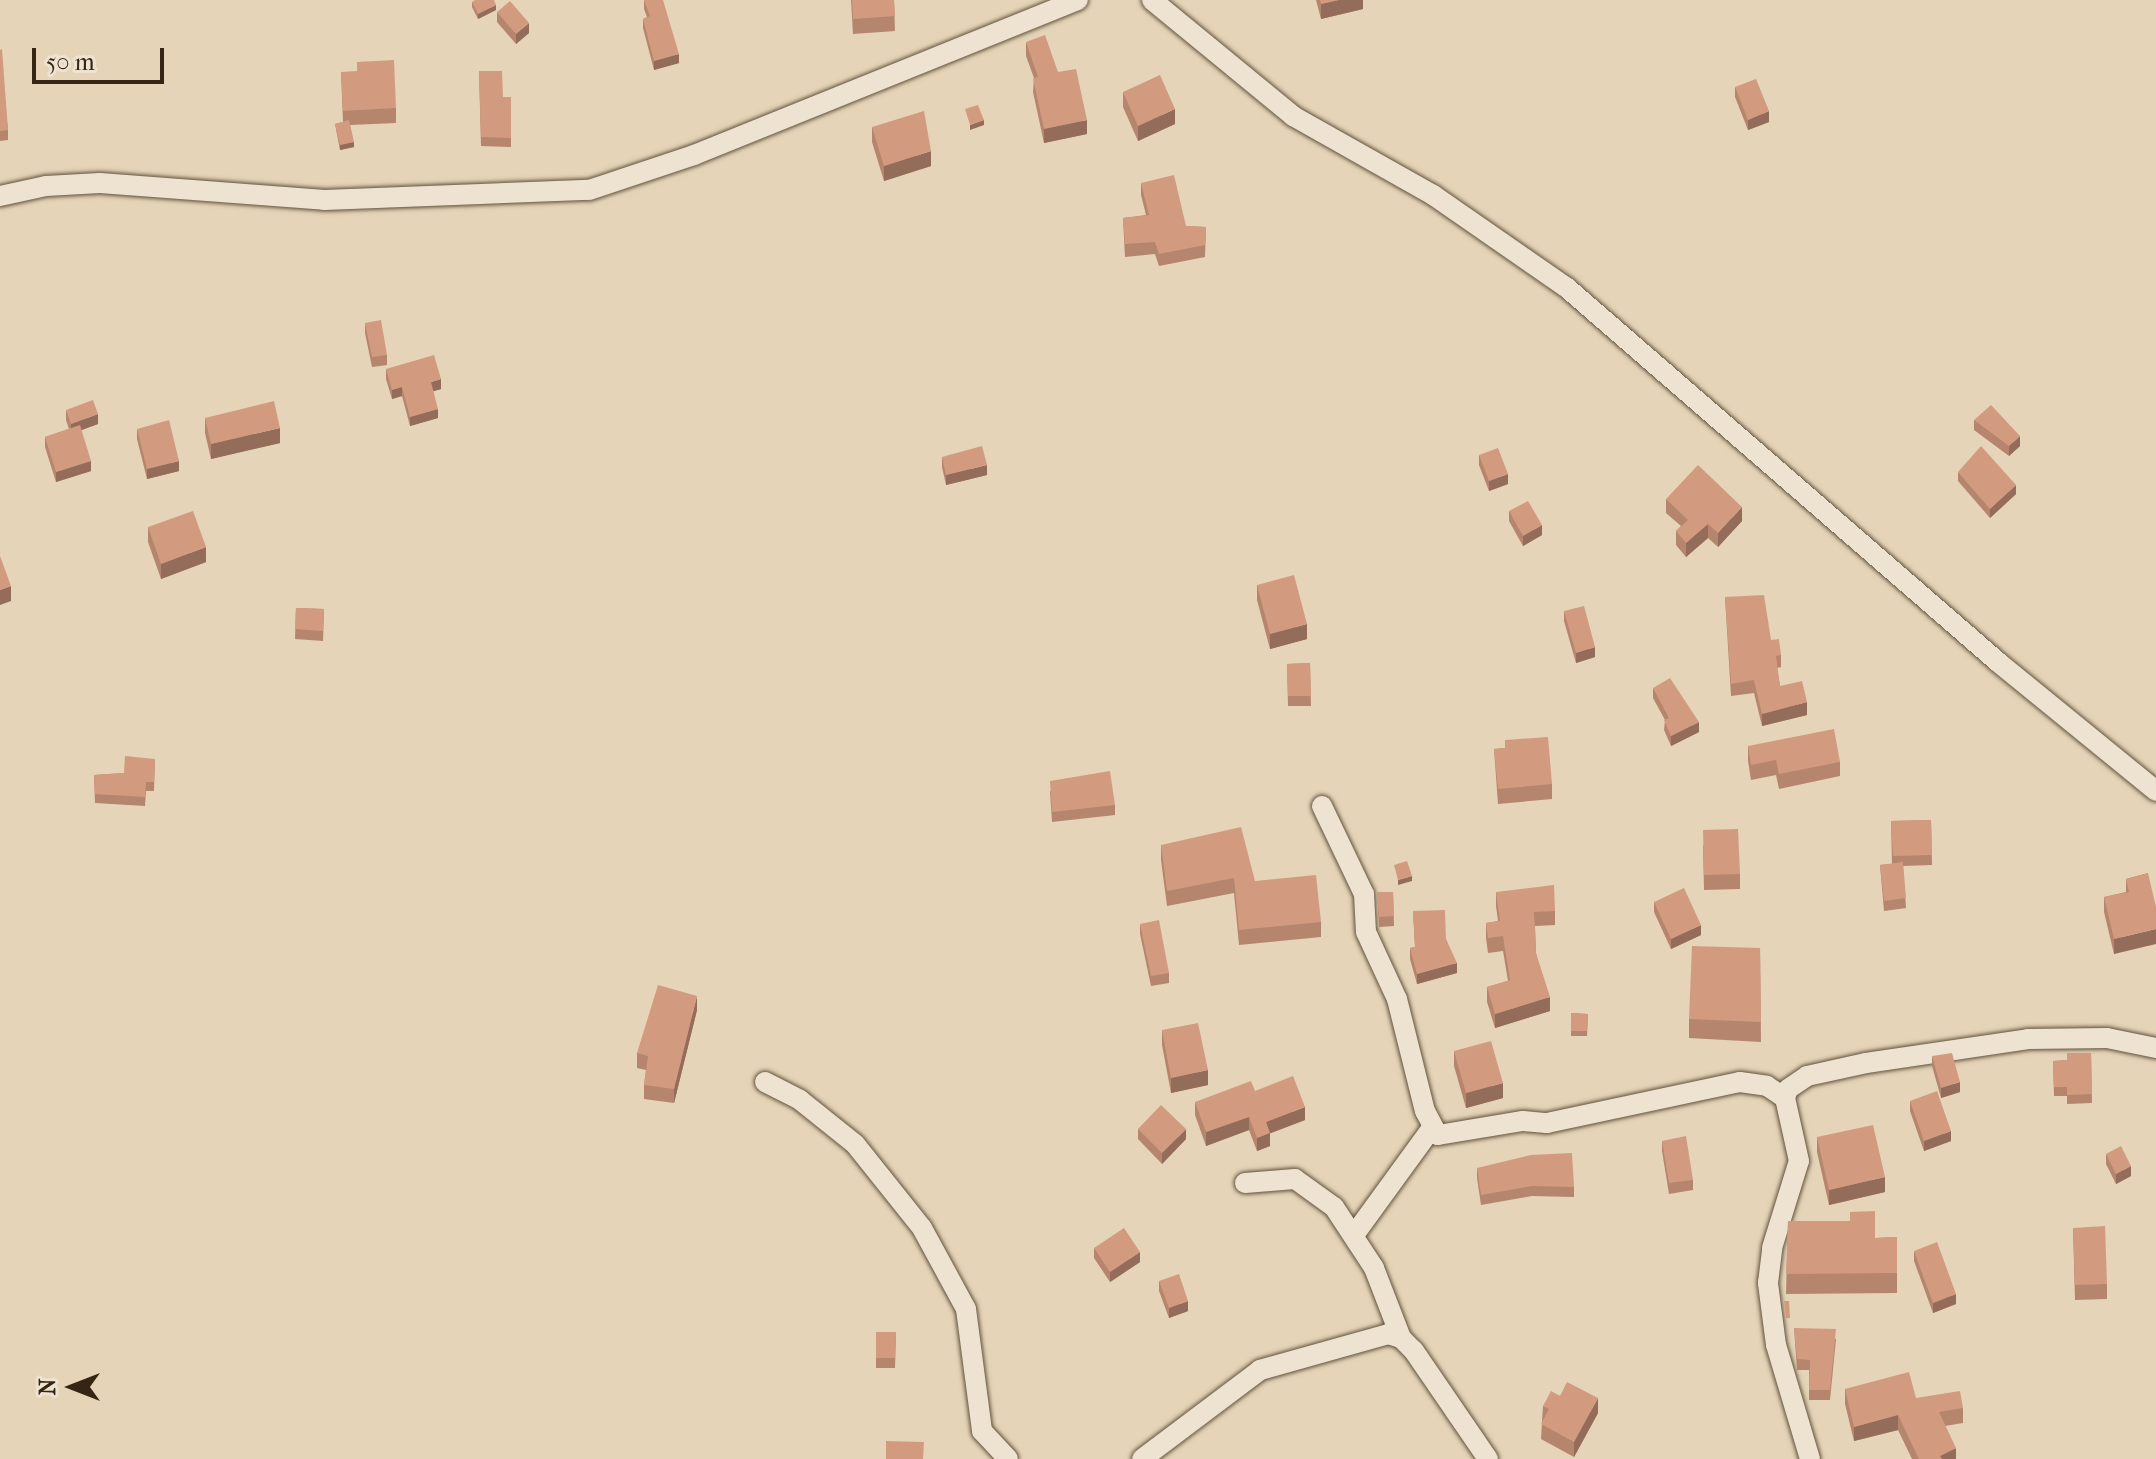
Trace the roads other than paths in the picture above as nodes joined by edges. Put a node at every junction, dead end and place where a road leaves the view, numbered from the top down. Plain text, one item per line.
1 (1078, 0) edge
2 (1152, 0) edge
3 (0, 196) edge
4 (2151, 780) edge
5 (1322, 806) dead end
6 (2156, 1048) edge
7 (765, 1082) dead end
8 (1785, 1098) junction
9 (1431, 1129) junction
10 (1245, 1183) dead end
11 (1354, 1235) junction
12 (1401, 1338) junction
13 (1008, 1459) edge
14 (1142, 1459) edge
15 (1488, 1459) edge
16 (1810, 1459) edge

1 - 3 street
2 - 4 street
5 - 9 street
6 - 8 street
7 - 13 street
8 - 9 street
8 - 16 street
9 - 11 street
10 - 11 street
11 - 12 street
12 - 14 street
12 - 15 street

